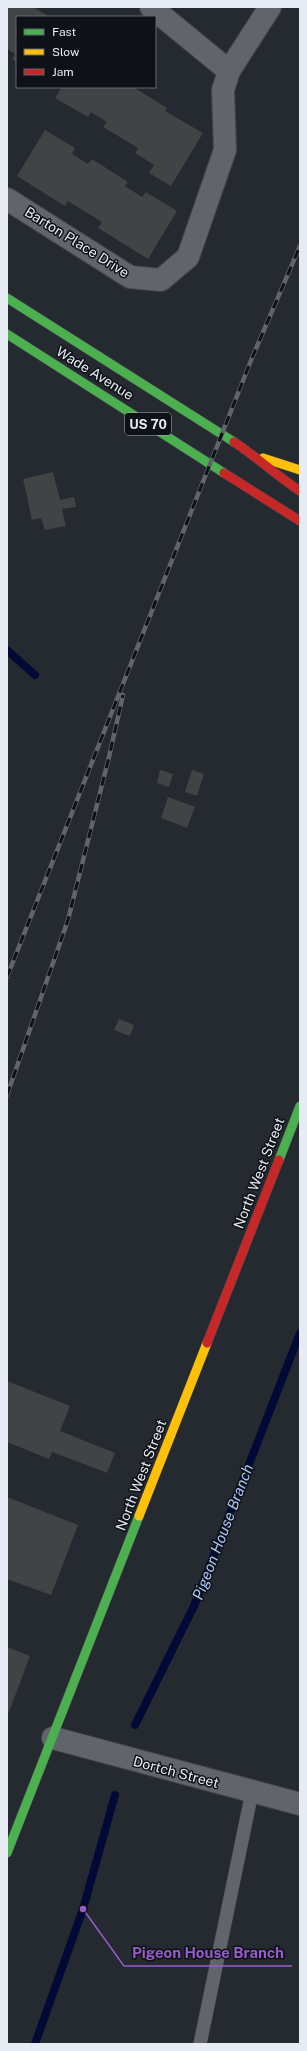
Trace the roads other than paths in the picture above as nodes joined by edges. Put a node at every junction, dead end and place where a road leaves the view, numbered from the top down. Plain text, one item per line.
1 (150, 7) edge
2 (270, 7) edge
3 (229, 71) junction
4 (7, 199) edge
5 (7, 298) edge
6 (7, 334) edge
7 (254, 455) junction
8 (300, 470) edge
9 (300, 491) edge
10 (288, 514) junction
11 (300, 521) edge
12 (300, 527) edge
13 (300, 1106) edge
14 (53, 1738) junction
15 (252, 1792) junction
16 (300, 1804) edge
17 (7, 1853) edge
18 (200, 2044) edge

1 - 3 street
2 - 3 street, Barton Place Drive
3 - 4 street, Barton Place Drive
5 - 7 street, Wade Avenue / US 70
6 - 10 street, Wade Avenue / US 70
7 - 8 street
7 - 9 street, US 70
10 - 11 street
10 - 12 street, US 70
13 - 14 street, North West Street
14 - 15 street, Dortch Street
14 - 17 street, North West Street
15 - 16 street, Dortch Street
15 - 18 lane

